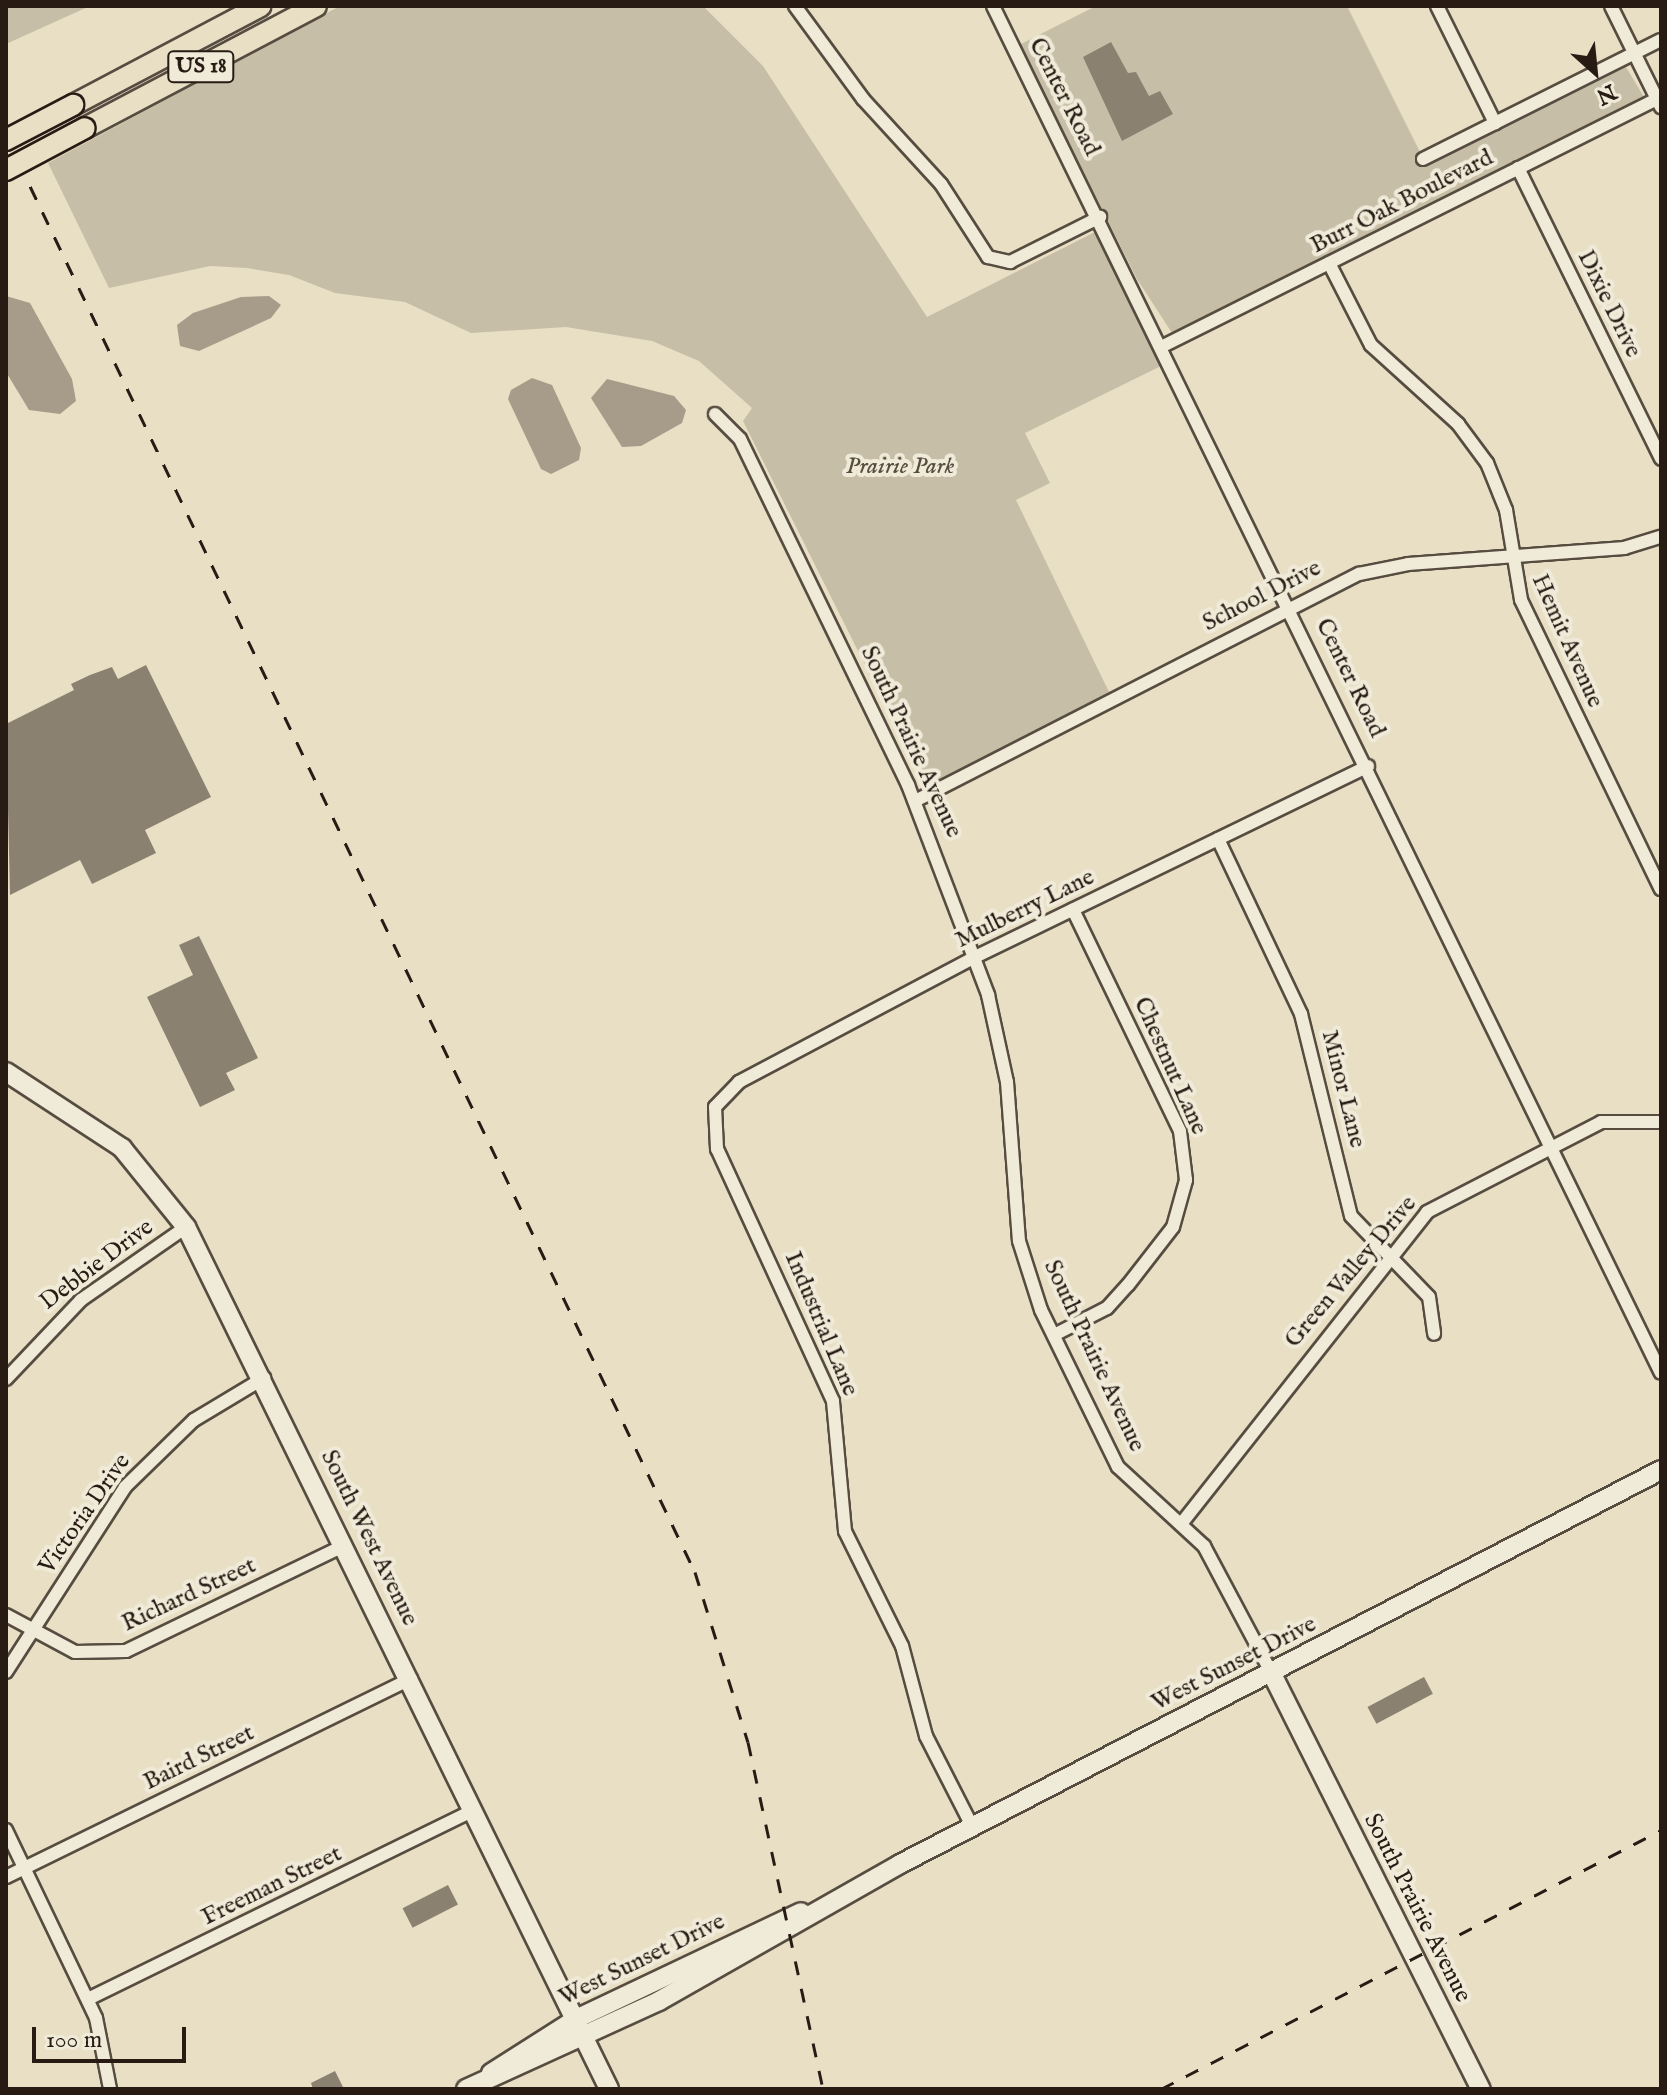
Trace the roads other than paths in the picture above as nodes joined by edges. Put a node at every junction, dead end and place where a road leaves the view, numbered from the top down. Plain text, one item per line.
1 (261, 6) edge
2 (316, 6) edge
3 (795, 6) edge
4 (993, 6) edge
5 (1437, 6) edge
6 (1611, 6) edge
7 (1661, 40) edge
8 (1635, 53) junction
9 (1660, 101) edge
10 (1495, 123) junction
11 (6, 140) edge
12 (1423, 159) dead end
13 (1518, 168) junction
14 (6, 170) edge
15 (1100, 217) junction
16 (1329, 263) junction
17 (1163, 346) junction
18 (715, 414) dead end
19 (1661, 459) edge
20 (1661, 537) edge
21 (1511, 556) junction
22 (1290, 605) junction
23 (1368, 766) junction
24 (915, 801) junction
25 (1218, 839) junction
26 (1661, 889) edge
27 (1073, 910) junction
28 (975, 957) junction
29 (6, 1072) edge
30 (714, 1110) joint
31 (1661, 1122) edge
32 (1552, 1145) junction
33 (186, 1227) junction
34 (1387, 1256) junction
35 (1434, 1334) dead end
36 (1054, 1335) junction
37 (1661, 1373) edge
38 (264, 1378) junction
39 (6, 1379) edge
40 (1661, 1470) edge
41 (1181, 1524) junction
42 (345, 1545) junction
43 (6, 1615) edge
44 (33, 1630) junction
45 (6, 1672) edge
46 (1271, 1672) junction
47 (411, 1679) junction
48 (474, 1810) junction
49 (972, 1826) junction
50 (6, 1830) edge
51 (23, 1867) junction
52 (6, 1877) edge
53 (830, 1902) junction
54 (88, 1999) junction
55 (576, 2019) junction
56 (586, 2039) junction
57 (486, 2079) junction
58 (110, 2089) edge
59 (466, 2089) edge
60 (609, 2089) edge
61 (1481, 2089) edge

1 - 11 main road, US 18, bridge
2 - 14 main road, US 18, bridge
3 - 15 street
4 - 15 street, Center Road
5 - 10 street
6 - 8 street
7 - 8 street, Burr Oak Boulevard
8 - 9 street
8 - 10 street, Burr Oak Boulevard
9 - 13 street, Burr Oak Boulevard
10 - 12 street, Burr Oak Boulevard
13 - 16 street, Burr Oak Boulevard
13 - 19 street, Dixie Drive
15 - 17 street, Center Road
16 - 17 street, Burr Oak Boulevard
16 - 21 street, Hemit Avenue
17 - 22 street, Center Road
18 - 24 street, South Prairie Avenue
20 - 21 street, School Drive
21 - 22 street, School Drive
21 - 26 street, Hemit Avenue
22 - 23 street, Center Road
22 - 24 street, School Drive
23 - 25 street, Mulberry Lane
23 - 32 street, Center Road
24 - 28 street, South Prairie Avenue
25 - 27 street, Mulberry Lane
25 - 34 street, Minor Lane
27 - 28 street, Mulberry Lane
27 - 36 street, Chestnut Lane
28 - 30 street, Mulberry Lane
28 - 36 street, South Prairie Avenue
29 - 33 main road, South West Avenue
30 - 49 street, Industrial Lane
31 - 32 street, Green Valley Drive
32 - 34 street, Green Valley Drive
32 - 37 street, Center Road
33 - 38 main road, South West Avenue
33 - 39 street, Debbie Drive
34 - 35 street, Minor Lane
34 - 41 street, Green Valley Drive
36 - 41 street, South Prairie Avenue
38 - 42 main road, South West Avenue
38 - 44 street, Victoria Drive
40 - 46 main road, West Sunset Drive
41 - 46 street, South Prairie Avenue
42 - 44 street, Richard Street
42 - 47 main road, South West Avenue
43 - 44 street, Richard Street
44 - 45 street, Victoria Drive
46 - 49 main road, West Sunset Drive
46 - 61 main road, South Prairie Avenue
47 - 48 main road, South West Avenue
47 - 51 street, Baird Street
48 - 54 street, Freeman Street
48 - 55 main road, South West Avenue
49 - 53 main road, West Sunset Drive
50 - 51 street
51 - 52 street, Baird Street
51 - 54 street
53 - 55 main road, West Sunset Drive
53 - 56 main road, West Sunset Drive
54 - 58 street
55 - 56 main road, South West Avenue
55 - 57 main road, West Sunset Drive
56 - 57 main road, West Sunset Drive
56 - 60 main road, South West Avenue
57 - 59 main road, West Sunset Drive

